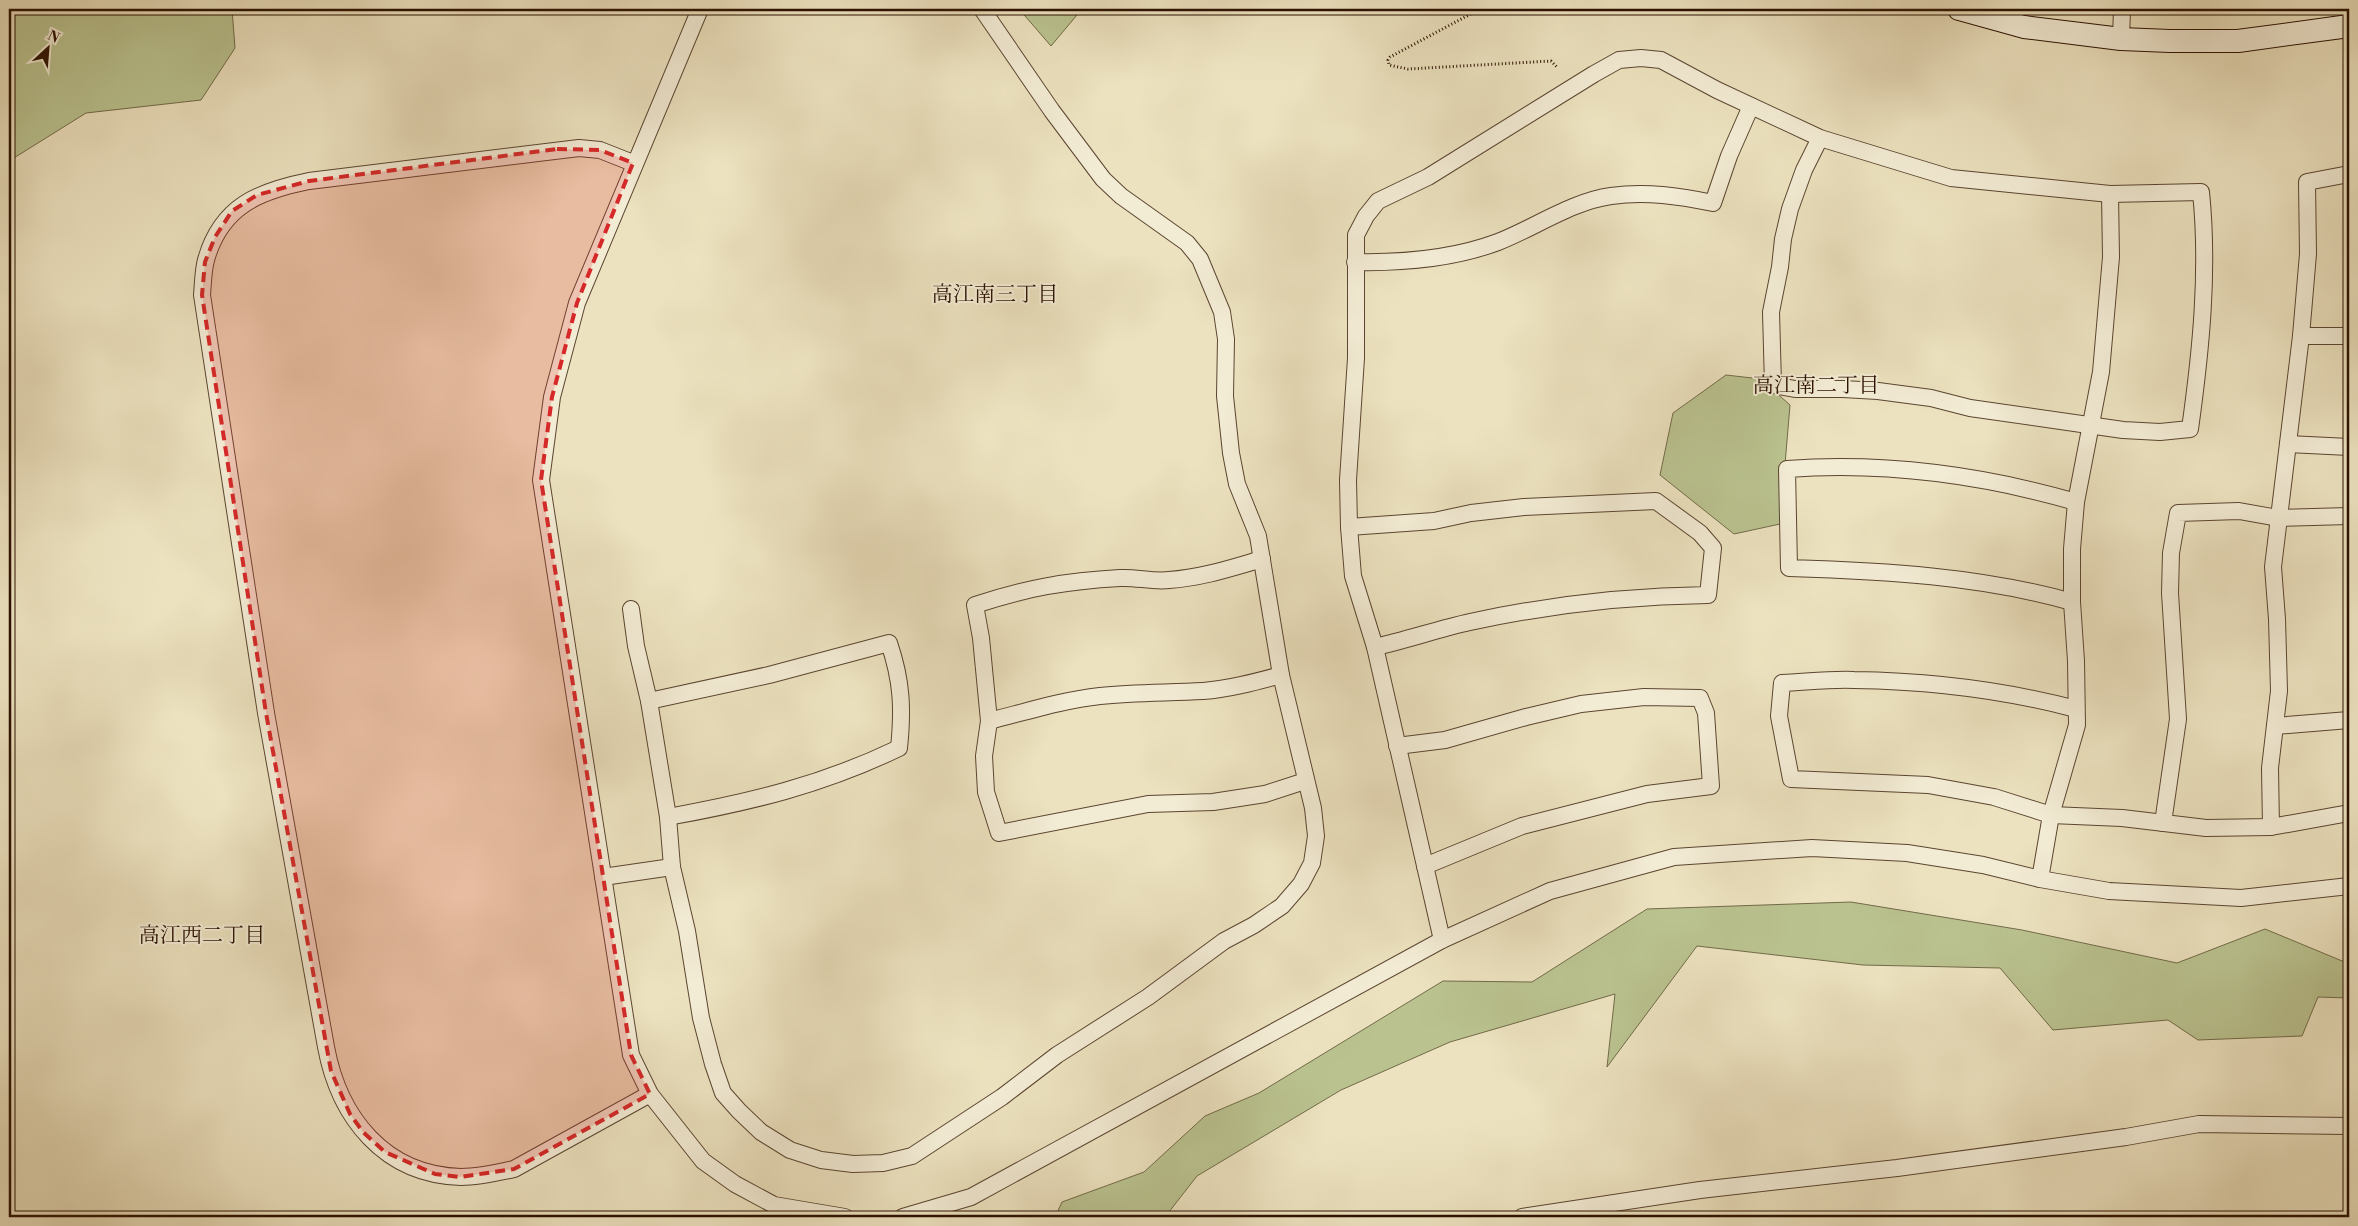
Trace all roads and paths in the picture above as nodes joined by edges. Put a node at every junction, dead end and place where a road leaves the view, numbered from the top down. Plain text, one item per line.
1 (700, 9) edge
2 (982, 9) edge
3 (1480, 9) edge
4 (1958, 9) edge
5 (2122, 9) edge
6 (2349, 26) edge
7 (2121, 39) junction
8 (1558, 68) dead end
9 (1751, 106) junction
10 (1820, 138) junction
11 (634, 163) junction
12 (2349, 174) edge
13 (2110, 194) junction
14 (1356, 262) junction
15 (2301, 336) junction
16 (2349, 336) edge
17 (2091, 424) junction
18 (2288, 444) junction
19 (2349, 447) edge
20 (2076, 502) junction
21 (2349, 516) edge
22 (2278, 518) junction
23 (1349, 527) junction
24 (1262, 559) junction
25 (2072, 602) junction
26 (631, 609) dead end
27 (1374, 647) junction
28 (1281, 675) junction
29 (649, 702) junction
30 (2076, 709) junction
31 (2349, 720) edge
32 (989, 722) junction
33 (2275, 726) junction
34 (1397, 746) junction
35 (1305, 781) junction
36 (2349, 813) edge
37 (2051, 815) junction
38 (668, 817) junction
39 (2163, 823) junction
40 (2271, 827) junction
41 (1425, 866) junction
42 (672, 867) junction
43 (603, 877) junction
44 (2040, 878) junction
45 (2349, 886) edge
46 (1442, 940) junction
47 (650, 1094) junction
48 (2349, 1126) edge
49 (845, 1217) edge
50 (903, 1217) edge
51 (1522, 1217) edge

1 - 11 street
2 - 24 street
3 - 8 path
4 - 7 street
5 - 7 street
6 - 7 street
9 - 10 street
9 - 14 street
9 - 14 street
10 - 13 street
10 - 17 street
11 - 43 street
11 - 47 street
12 - 15 street
13 - 17 street
13 - 17 street
14 - 23 street
15 - 16 street
15 - 18 street
17 - 20 street
18 - 19 street
18 - 22 street
20 - 25 street
20 - 25 street
21 - 22 street
22 - 33 street
22 - 39 street
23 - 27 street
23 - 27 street
24 - 28 street
24 - 32 street
25 - 30 street
26 - 29 street
27 - 34 street
28 - 32 street
28 - 35 street
29 - 38 street
29 - 38 street
30 - 37 street
30 - 37 street
31 - 33 street
32 - 35 street
33 - 40 street
34 - 41 street
34 - 41 street
35 - 42 street
36 - 40 street
37 - 39 street
37 - 44 street
38 - 42 street
39 - 40 street
41 - 46 street
42 - 43 street
43 - 47 street
44 - 45 street
44 - 46 street
46 - 50 street
47 - 49 street
48 - 51 street

